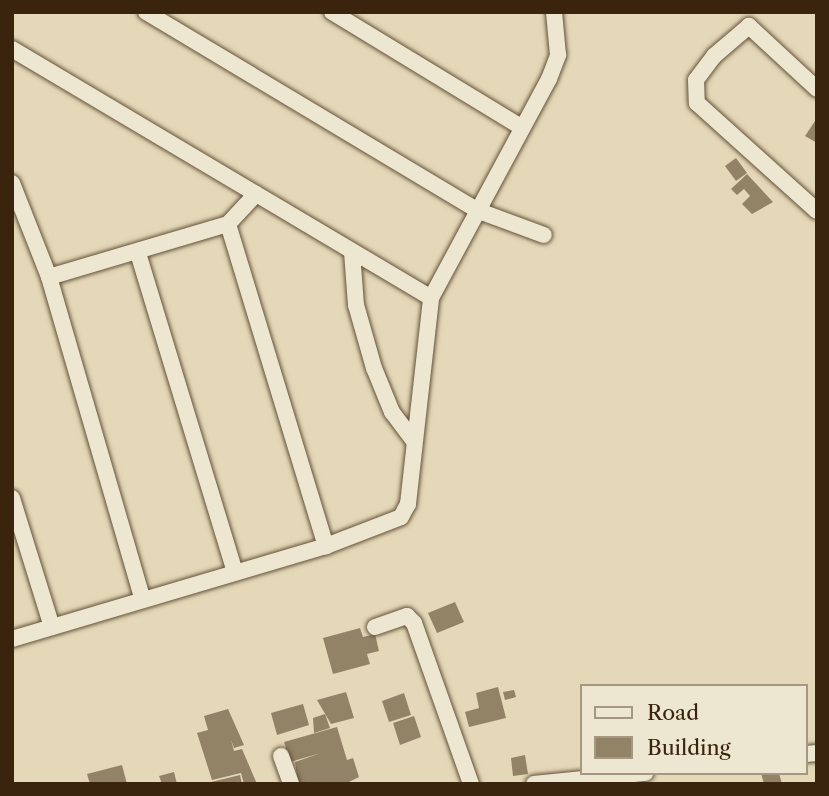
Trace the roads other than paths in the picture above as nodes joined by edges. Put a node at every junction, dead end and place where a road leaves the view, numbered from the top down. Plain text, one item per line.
1 (146, 12) edge
2 (332, 12) edge
3 (554, 12) edge
4 (12, 49) edge
5 (817, 89) edge
6 (522, 127) junction
7 (12, 183) edge
8 (256, 194) junction
9 (479, 211) junction
10 (817, 211) edge
11 (228, 224) junction
12 (544, 235) dead end
13 (352, 252) junction
14 (138, 253) junction
15 (49, 277) junction
16 (431, 298) junction
17 (413, 440) junction
18 (12, 498) edge
19 (326, 546) junction
20 (234, 572) junction
21 (143, 600) junction
22 (52, 627) junction
23 (375, 627) dead end
24 (12, 639) edge
25 (281, 756) dead end
26 (624, 775) edge
27 (291, 784) edge
28 (471, 784) edge
29 (534, 784) edge

1 - 9 street
2 - 6 street
3 - 6 street
4 - 8 street
5 - 10 street
6 - 9 street
7 - 15 street
8 - 11 street
8 - 13 street
9 - 12 street
9 - 16 street
11 - 14 street
11 - 19 street
13 - 16 street
13 - 17 street
14 - 15 street
14 - 20 street
15 - 21 street
16 - 17 street
17 - 19 street
18 - 22 street
19 - 20 street
20 - 21 street
21 - 22 street
22 - 24 street
23 - 28 street
25 - 27 street
26 - 29 street

